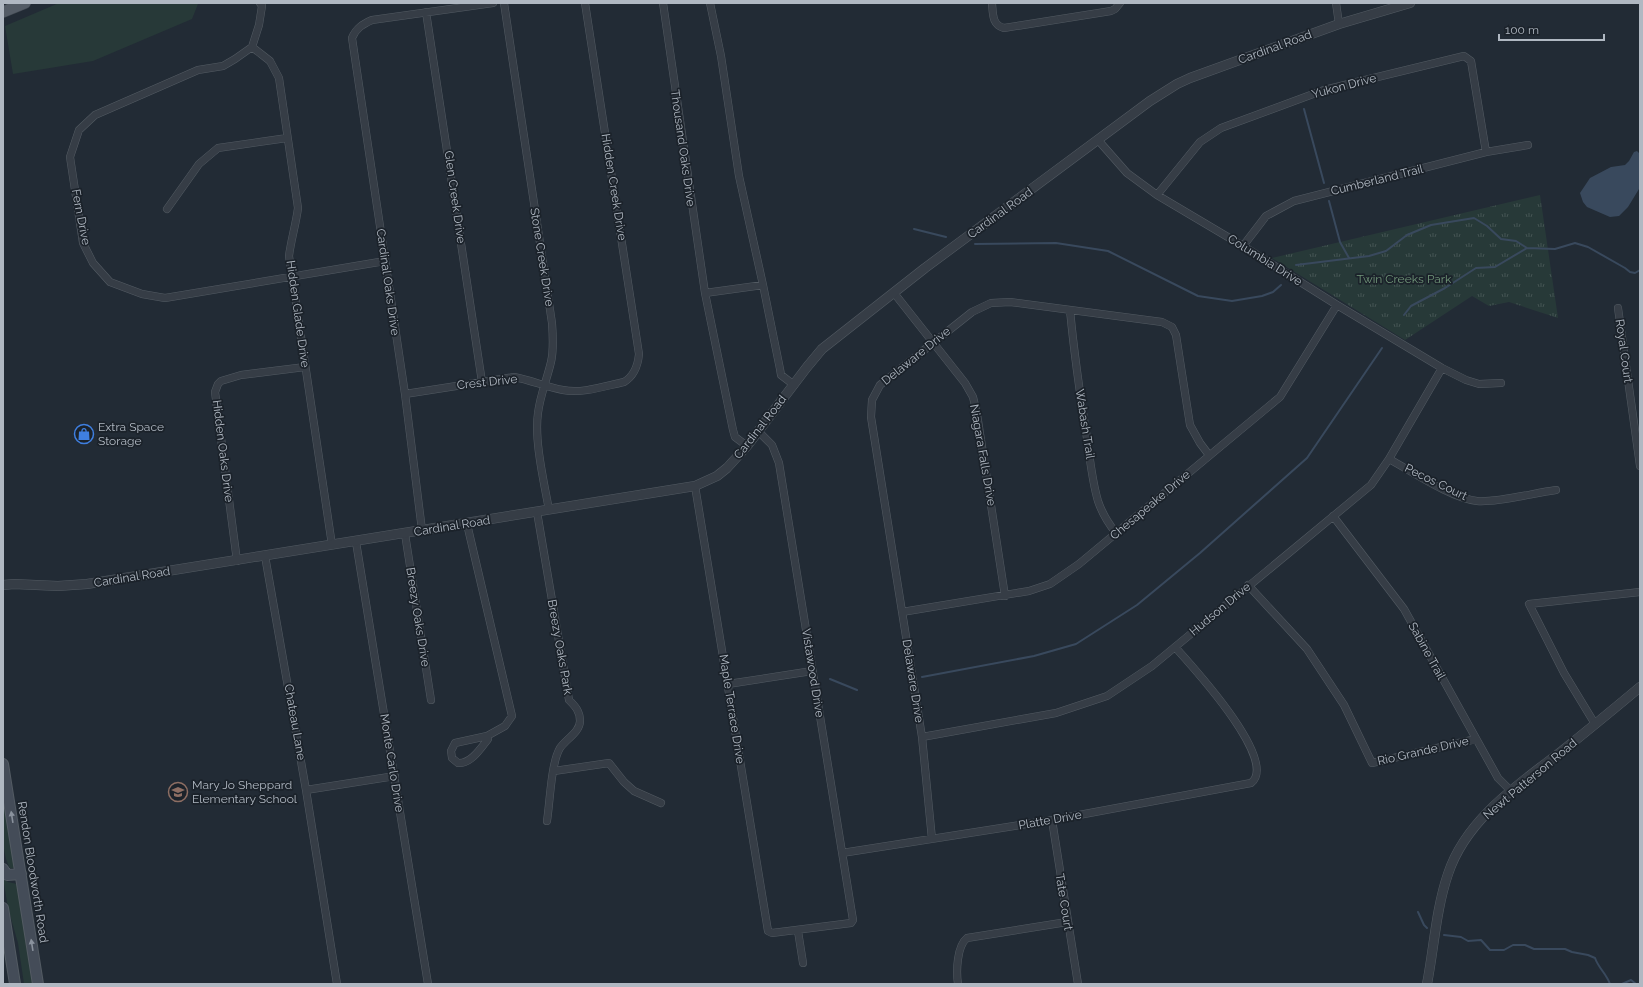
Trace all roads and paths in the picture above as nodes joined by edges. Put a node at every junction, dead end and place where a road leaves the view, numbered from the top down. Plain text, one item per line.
1 (25, 3) edge
2 (260, 3) edge
3 (493, 3) edge
4 (504, 3) edge
5 (585, 3) edge
6 (663, 3) edge
7 (710, 3) edge
8 (992, 3) edge
9 (1336, 3) edge
10 (1410, 3) edge
11 (1120, 4) edge
12 (3, 12) edge
13 (426, 12) junction
14 (1339, 24) junction
15 (252, 47) junction
16 (287, 138) junction
17 (1098, 140) junction
18 (1528, 145) dead end
19 (1486, 152) junction
20 (1157, 195) junction
21 (167, 209) dead end
22 (1243, 246) junction
23 (385, 262) junction
24 (292, 278) junction
25 (763, 285) junction
26 (705, 293) junction
27 (894, 293) junction
28 (1337, 305) junction
29 (1618, 308) dead end
30 (1070, 310) junction
31 (932, 343) junction
32 (305, 367) junction
33 (1442, 368) junction
34 (635, 371) joint
35 (482, 382) junction
36 (1501, 383) dead end
37 (545, 384) junction
38 (794, 385) junction
39 (405, 394) junction
40 (758, 431) junction
41 (747, 446) junction
42 (1209, 455) junction
43 (1389, 459) junction
44 (1640, 466) edge
45 (695, 486) junction
46 (1556, 490) dead end
47 (549, 510) junction
48 (537, 512) junction
49 (1333, 516) junction
50 (467, 524) junction
51 (422, 530) junction
52 (1116, 533) junction
53 (405, 534) junction
54 (356, 542) junction
55 (332, 545) junction
56 (265, 556) junction
57 (237, 561) junction
58 (3, 585) edge
59 (1248, 585) junction
60 (1640, 592) edge
61 (1005, 596) junction
62 (902, 612) junction
63 (1175, 647) junction
64 (812, 671) junction
65 (728, 684) junction
66 (1640, 687) edge
67 (431, 700) dead end
68 (1596, 724) junction
69 (487, 736) junction
70 (922, 737) junction
71 (1476, 739) junction
72 (3, 764) edge
73 (554, 771) junction
74 (395, 776) junction
75 (306, 790) junction
76 (1511, 791) junction
77 (661, 803) dead end
78 (1052, 820) junction
79 (547, 821) dead end
80 (932, 839) junction
81 (842, 853) junction
82 (3, 869) edge
83 (21, 874) junction
84 (3, 908) edge
85 (1067, 922) junction
86 (798, 930) junction
87 (6, 939) edge
88 (804, 963) dead end
89 (15, 984) edge
90 (38, 984) edge
91 (337, 984) edge
92 (428, 984) edge
93 (958, 984) edge
94 (1078, 984) edge
95 (1426, 984) edge

1 - 12 main road
2 - 15 street
3 - 13 street
4 - 37 street, Stone Creek Drive
5 - 34 street, Hidden Creek Drive
6 - 26 street, Thousand Oaks Drive
7 - 25 street
8 - 11 street
9 - 14 street
10 - 14 street, Cardinal Road
13 - 23 street, Cardinal Oaks Drive
13 - 35 street, Glen Creek Drive
14 - 17 street, Cardinal Road
15 - 16 street, Hidden Glade Drive
15 - 24 street, Fern Drive
16 - 21 street
16 - 24 street, Hidden Glade Drive
17 - 20 street, Columbia Drive
17 - 27 street, Cardinal Road
18 - 19 street, Cumberland Trail
19 - 20 street, Yukon Drive
19 - 22 street, Cumberland Trail
20 - 22 street, Columbia Drive
22 - 28 street, Columbia Drive
23 - 24 street, Fern Drive
23 - 39 street, Cardinal Oaks Drive
24 - 32 street, Hidden Glade Drive
25 - 26 street
25 - 38 street
26 - 41 street, Thousand Oaks Drive
27 - 31 street, Niagara Falls Drive
27 - 38 street, Cardinal Road
28 - 33 street, Columbia Drive
28 - 42 street, Chesapeake Drive
29 - 44 street, Royal Court
30 - 31 street, Delaware Drive
30 - 42 street, Delaware Drive
30 - 52 street, Wabash Trail
31 - 61 street, Niagara Falls Drive
31 - 62 street, Delaware Drive
32 - 55 street, Hidden Glade Drive
32 - 57 street, Hidden Oaks Drive
33 - 36 street, Columbia Drive
33 - 43 street, Hudson Drive
34 - 37 street, Crest Drive
35 - 37 street, Crest Drive
35 - 39 street, Crest Drive
37 - 47 street, Stone Creek Drive
38 - 40 street, Cardinal Road
39 - 51 street, Cardinal Oaks Drive
40 - 41 street, Cardinal Road
40 - 64 street, Vistawood Drive
41 - 45 street, Cardinal Road
42 - 52 street, Chesapeake Drive
43 - 46 street, Pecos Court
43 - 49 street, Hudson Drive
45 - 47 street, Cardinal Road
45 - 65 street, Maple Terrace Drive
47 - 48 street, Cardinal Road
48 - 50 street, Cardinal Road
48 - 73 street, Breezy Oaks Park
49 - 59 street, Hudson Drive
49 - 71 street, Sabine Trail
50 - 51 street, Cardinal Road
50 - 69 street
51 - 53 street, Cardinal Road
52 - 61 street, Chesapeake Drive
53 - 54 street, Cardinal Road
53 - 67 street, Breezy Oaks Drive
54 - 55 street, Cardinal Road
54 - 74 street, Monte Carlo Drive
55 - 56 street, Cardinal Road
56 - 57 street, Cardinal Road
56 - 75 street, Chateau Lane
57 - 58 street, Cardinal Road
59 - 63 street, Hudson Drive
59 - 71 street, Rio Grande Drive
60 - 68 street
61 - 62 street, Chesapeake Drive
62 - 70 street, Delaware Drive
63 - 70 street, Hudson Drive
63 - 78 street, Platte Drive
64 - 65 street
64 - 81 street, Vistawood Drive
65 - 86 street, Maple Terrace Drive
66 - 68 street, Newt Patterson Road
68 - 76 street, Newt Patterson Road
69 - 69 street
70 - 80 street, Delaware Drive
71 - 76 street, Sabine Trail
83 -> 72 main road, Rendon Bloodworth Road
73 - 77 street
73 - 79 street, Breezy Oaks Park
74 - 75 street
74 - 92 street, Monte Carlo Drive
75 - 91 street, Chateau Lane
76 - 95 street, Newt Patterson Road
78 - 80 street, Platte Drive
78 - 85 street, Tate Court
80 - 81 street, Platte Drive
81 - 86 street, Vistawood Drive
82 - 83 main road
90 -> 83 main road, Rendon Bloodworth Road
84 - 87 main road
85 - 93 street
85 - 94 street, Tate Court
86 - 88 street
87 - 89 main road

